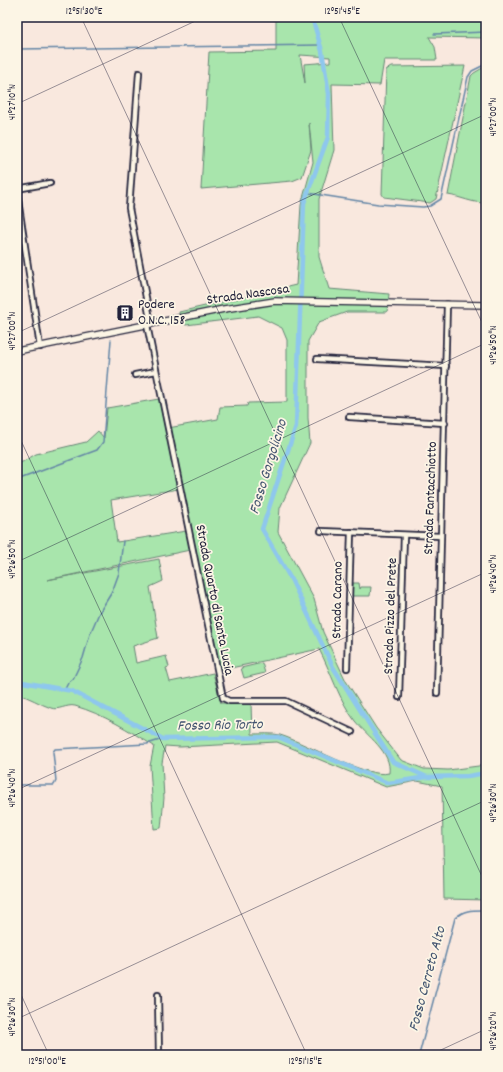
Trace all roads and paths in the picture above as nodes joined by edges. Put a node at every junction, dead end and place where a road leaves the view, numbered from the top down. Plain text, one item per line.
1 (139, 73) dead end
2 (50, 183) dead end
3 (17, 189) edge
4 (17, 193) edge
5 (447, 304) junction
6 (486, 305) edge
7 (149, 324) junction
8 (40, 347) junction
9 (17, 351) edge
10 (317, 359) dead end
11 (446, 366) junction
12 (156, 371) junction
13 (135, 375) dead end
14 (349, 417) dead end
15 (445, 422) junction
16 (321, 531) dead end
17 (351, 532) junction
18 (404, 535) junction
19 (441, 536) junction
20 (348, 668) dead end
21 (437, 694) dead end
22 (399, 697) dead end
23 (352, 732) dead end
24 (158, 995) dead end
25 (159, 1055) edge

1 - 7 street, Strada Quarto di Santa Lucia
2 - 3 street
4 - 8 street
5 - 6 street, Strada Nascosa
5 - 7 street, Strada Nascosa
5 - 11 street, Strada Fantacchiotto
7 - 8 street, Strada Nascosa
7 - 12 street, Strada Quarto di Santa Lucia
8 - 9 street, Strada Nascosa
10 - 11 street
11 - 15 street, Strada Fantacchiotto
12 - 13 street
12 - 23 street, Strada Quarto di Santa Lucia
14 - 15 street
15 - 19 street, Strada Fantacchiotto
16 - 17 street
17 - 18 street
17 - 20 street, Strada Carano
18 - 19 street
18 - 22 street, Strada Pizzo del Prete
19 - 21 street, Strada Fantacchiotto
24 - 25 street

